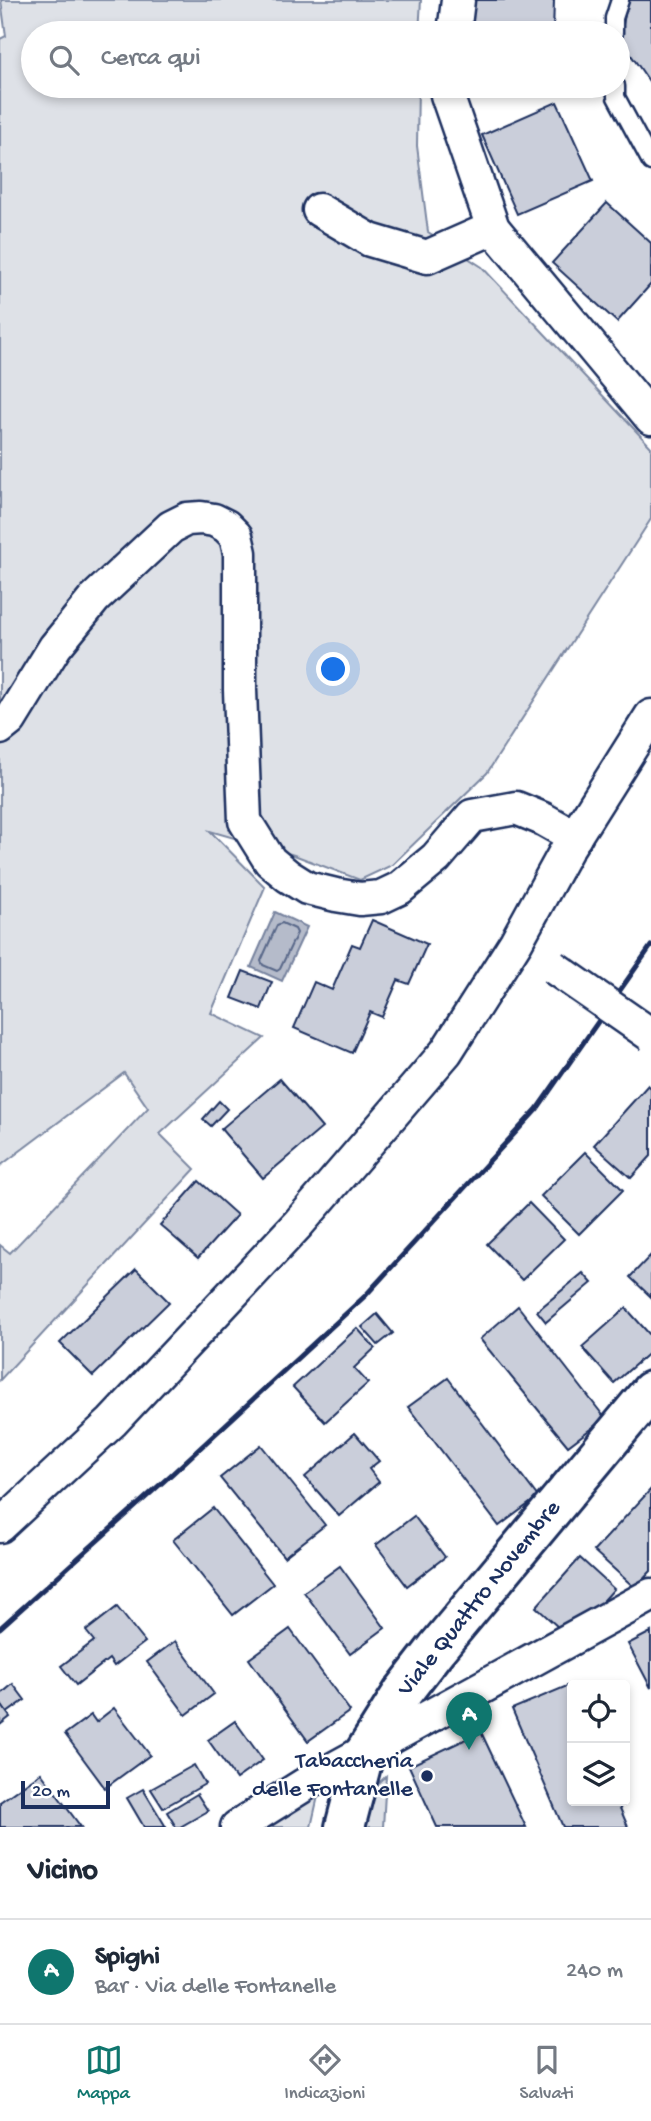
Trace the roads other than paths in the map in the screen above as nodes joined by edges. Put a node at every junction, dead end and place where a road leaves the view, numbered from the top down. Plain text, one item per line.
1 (458, 0) edge
2 (620, 0) edge
3 (455, 21) edge
4 (614, 21) edge
5 (448, 98) edge
6 (617, 98) edge
7 (651, 162) edge
8 (319, 210) dead end
9 (493, 228) junction
10 (651, 418) edge
11 (651, 716) edge
12 (0, 728) edge
13 (575, 837) junction
14 (516, 942) junction
15 (651, 1035) edge
16 (651, 1391) edge
17 (0, 1526) edge
18 (651, 1595) edge
19 (364, 1754) junction
20 (237, 1827) edge
21 (345, 1827) edge

1 - 3 street
2 - 4 lane
5 - 9 street
6 - 7 lane
8 - 9 street
9 - 10 street
11 - 13 street
12 - 13 street
13 - 14 street
14 - 15 street, bridge
14 - 17 street
16 - 19 main road, Viale Quattro Novembre
18 - 19 street
19 - 20 street
19 - 21 main road, Viale Quattro Novembre

